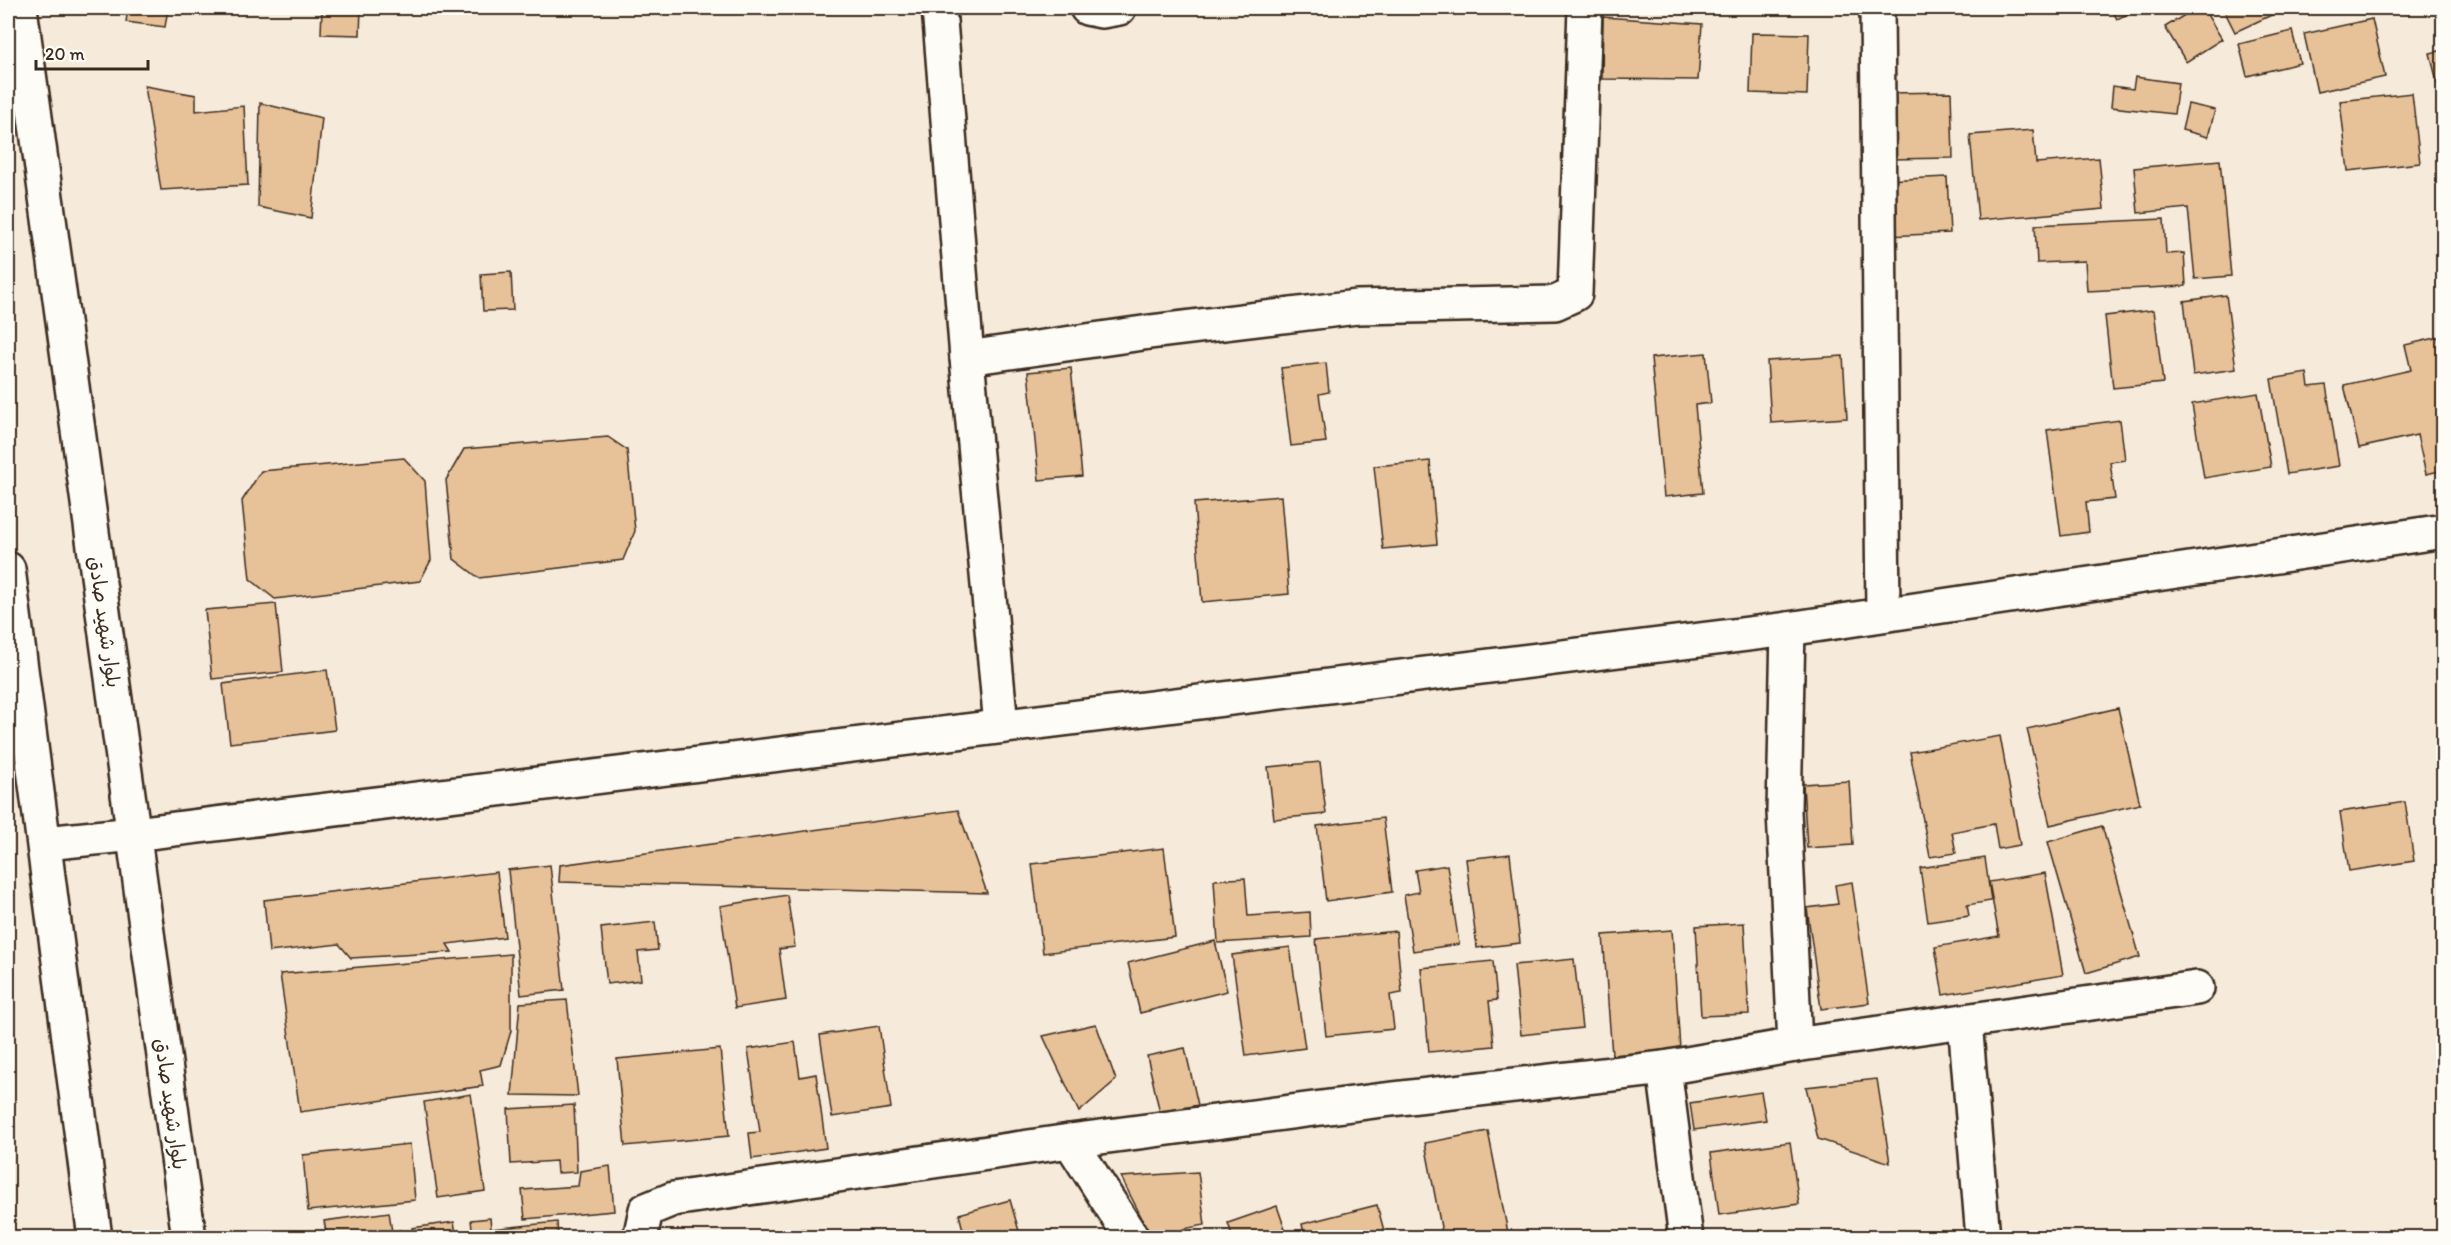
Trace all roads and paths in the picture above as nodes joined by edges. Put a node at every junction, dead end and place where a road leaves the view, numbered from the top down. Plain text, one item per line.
1 (20, 8) edge
2 (939, 8) edge
3 (1087, 8) edge
4 (1119, 8) edge
5 (1585, 8) edge
6 (1877, 8) edge
7 (967, 358) junction
8 (2444, 531) edge
9 (8, 569) edge
10 (1883, 614) junction
11 (1788, 629) junction
12 (1001, 726) junction
13 (134, 834) junction
14 (45, 843) junction
15 (2197, 988) dead end
16 (1965, 1021) junction
17 (1795, 1045) junction
18 (1664, 1068) junction
19 (1070, 1141) junction
20 (95, 1238) edge
21 (189, 1238) edge
22 (640, 1238) edge
23 (1132, 1238) edge
24 (1686, 1238) edge
25 (1983, 1238) edge

1 - 13 street, بلوار شهید صادق
2 - 7 street
3 - 4 street
5 - 7 street
6 - 10 street
7 - 12 street
8 - 10 street
9 - 14 street
10 - 11 street
11 - 12 street
11 - 17 street
12 - 13 street
13 - 14 street
13 - 21 street, بلوار شهید صادق
14 - 20 street
15 - 16 street
16 - 17 street
16 - 25 street
17 - 18 street
18 - 19 street
18 - 24 street
19 - 22 street
19 - 23 street

